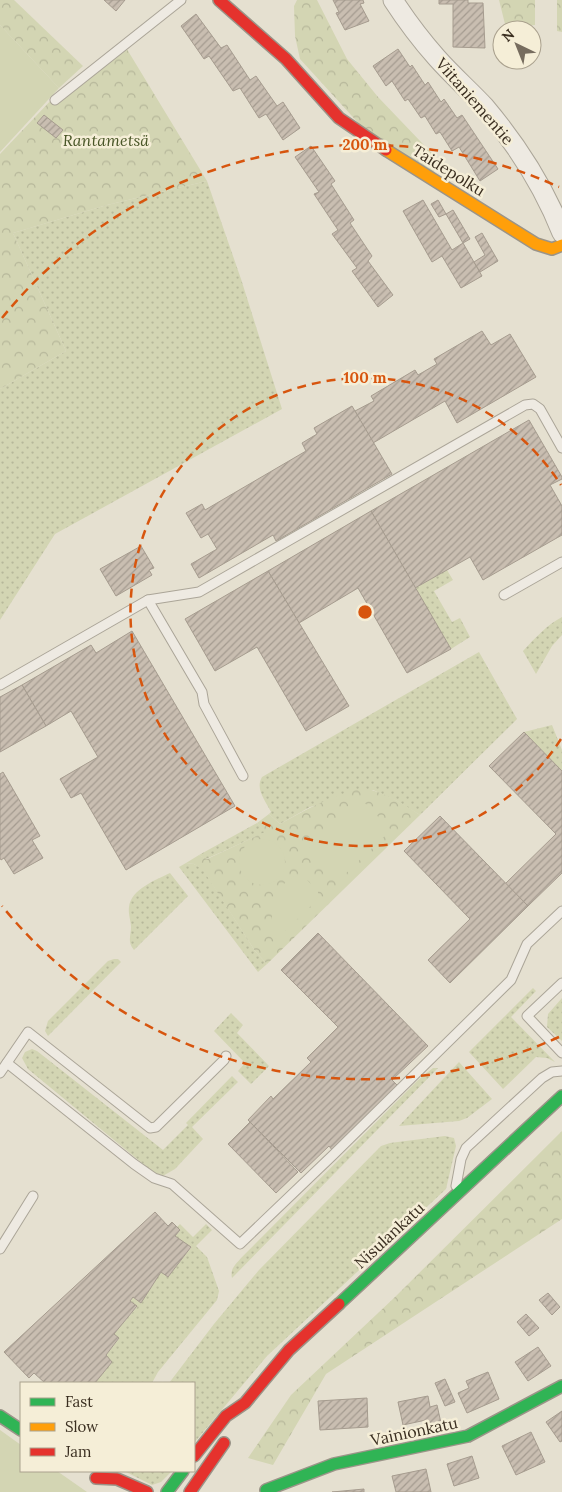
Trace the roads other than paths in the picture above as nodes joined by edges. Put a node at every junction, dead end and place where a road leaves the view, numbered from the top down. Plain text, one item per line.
1 (181, 0) edge
2 (219, 0) edge
3 (393, 0) edge
4 (56, 100) dead end
5 (562, 233) edge
6 (562, 245) edge
7 (562, 448) edge
8 (562, 562) edge
9 (504, 595) dead end
10 (148, 600) junction
11 (0, 685) edge
12 (243, 776) dead end
13 (562, 910) edge
14 (562, 983) edge
15 (562, 1053) edge
16 (226, 1056) dead end
17 (7, 1063) junction
18 (562, 1070) edge
19 (0, 1073) edge
20 (562, 1096) edge
21 (33, 1196) dead end
22 (454, 1196) junction
23 (0, 1249) edge
24 (562, 1386) edge
25 (245, 1403) junction
26 (0, 1416) edge
27 (20, 1429) edge
28 (195, 1455) edge
29 (87, 1472) edge
30 (181, 1472) edge
31 (96, 1478) junction
32 (266, 1490) dead end
33 (106, 1492) edge
34 (147, 1492) edge
35 (167, 1492) edge
36 (190, 1492) edge

1 - 4 lane
2 - 6 street, Taidepolku
3 - 5 street, Viitaniementie
7 - 10 lane
8 - 9 lane
10 - 11 lane
10 - 12 lane
13 - 17 lane
14 - 15 lane
16 - 17 lane
17 - 19 lane
18 - 22 lane
20 - 22 street, Nisulankatu
21 - 23 lane
22 - 25 street, Nisulankatu
24 - 32 street, Vainionkatu
25 - 28 street, Nisulankatu
25 - 36 street, Nisulankatu
26 - 27 street
29 - 31 street
30 - 35 street
31 - 33 street
31 - 34 street

